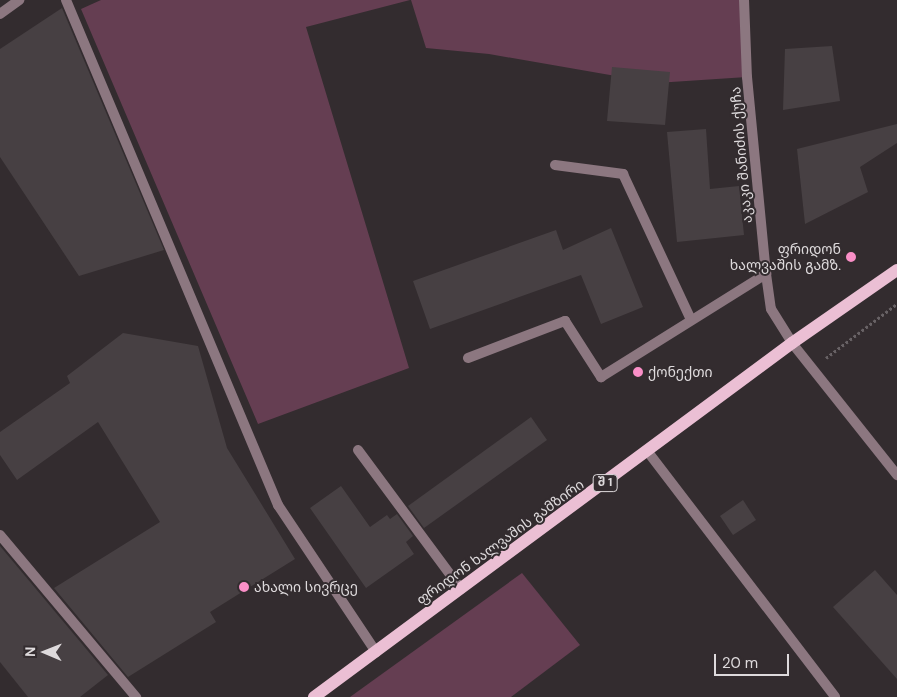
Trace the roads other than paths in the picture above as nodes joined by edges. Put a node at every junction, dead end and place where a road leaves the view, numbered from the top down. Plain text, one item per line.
1 (19, 0) edge
2 (66, 0) edge
3 (744, 0) edge
4 (0, 14) edge
5 (555, 165) dead end
6 (897, 270) edge
7 (766, 274) junction
8 (691, 320) junction
9 (792, 343) junction
10 (468, 358) dead end
11 (358, 450) dead end
12 (648, 452) junction
13 (897, 475) edge
14 (0, 535) edge
15 (461, 589) junction
16 (376, 652) junction
17 (136, 697) edge
18 (314, 697) edge
19 (835, 697) edge

1 - 4 street
2 - 16 street
3 - 7 street, აკაკი შანიძის ქუჩა
5 - 8 street
6 - 9 main road, ფრიდონ ხალვაშის გამზირი / შ 1
7 - 8 street
7 - 9 street, აკაკი შანიძის ქუჩა
8 - 10 street
9 - 12 main road, ფრიდონ ხალვაშის გამზირი / შ 1
9 - 13 street, აკაკი შანიძის ქუჩა
11 - 15 street
12 - 15 main road, ფრიდონ ხალვაშის გამზირი / შ 1
12 - 19 street
14 - 17 street
15 - 16 main road, ფრიდონ ხალვაშის გამზირი / შ 1
16 - 18 main road, ფრიდონ ხალვაშის გამზირი / შ 1

